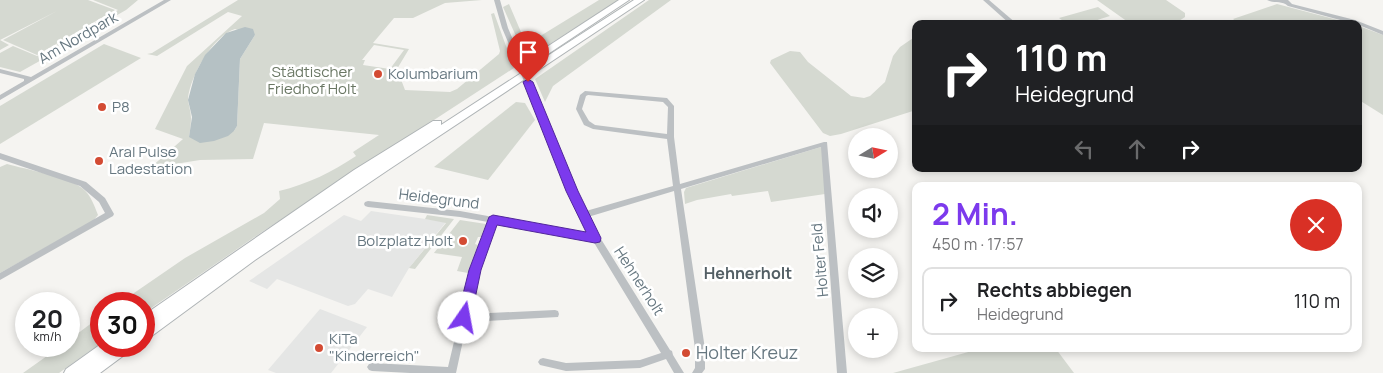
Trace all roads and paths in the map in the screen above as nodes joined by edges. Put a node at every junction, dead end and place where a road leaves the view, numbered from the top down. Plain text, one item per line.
1 (162, 0) edge
2 (168, 0) edge
3 (496, 0) edge
4 (625, 0) edge
5 (640, 0) edge
6 (986, 0) edge
7 (1270, 0) edge
8 (1284, 1) edge
9 (1009, 20) edge
10 (1349, 20) edge
11 (1362, 25) edge
12 (1383, 34) edge
13 (0, 71) edge
14 (14, 76) junction
15 (28, 80) junction
16 (10, 88) junction
17 (0, 94) edge
18 (0, 98) edge
19 (670, 137) junction
20 (0, 156) edge
21 (678, 187) junction
22 (368, 204) dead end
23 (583, 216) junction
24 (493, 220) junction
25 (595, 238) junction
26 (0, 277) edge
27 (155, 314) edge
28 (555, 314) dead end
29 (464, 318) junction
30 (155, 326) edge
31 (669, 354) junction
32 (94, 357) edge
33 (111, 357) edge
34 (543, 362) dead end
35 (372, 367) dead end
36 (452, 372) edge
37 (71, 373) edge
38 (89, 373) edge
39 (679, 373) edge
40 (697, 373) edge
41 (842, 373) edge

1 - 15 street, Am Nordpark
2 - 15 street, Am Nordpark
3 - 23 street, Hehnerholt, bridge
4 - 27 highway
5 - 30 highway
6 - 9 street
7 - 8 street
8 - 10 street
11 - 12 street
13 - 14 street
14 - 15 street
14 - 16 street
15 - 16 street, Am Nordpark
15 - 18 street, Am Nordpark
16 - 17 street, Am Nordpark
19 - 19 street
19 - 21 street
20 - 26 street
21 - 23 street
21 - 40 street
21 - 41 street, Holter Feld
22 - 24 street, Heidegrund
23 - 25 street, Hehnerholt
24 - 25 street, Heidegrund
24 - 29 street
25 - 31 street, Hehnerholt
28 - 29 street
29 - 36 street
31 - 34 street
31 - 39 street, Hehnerholt
32 - 37 highway
33 - 38 highway
35 - 36 street

